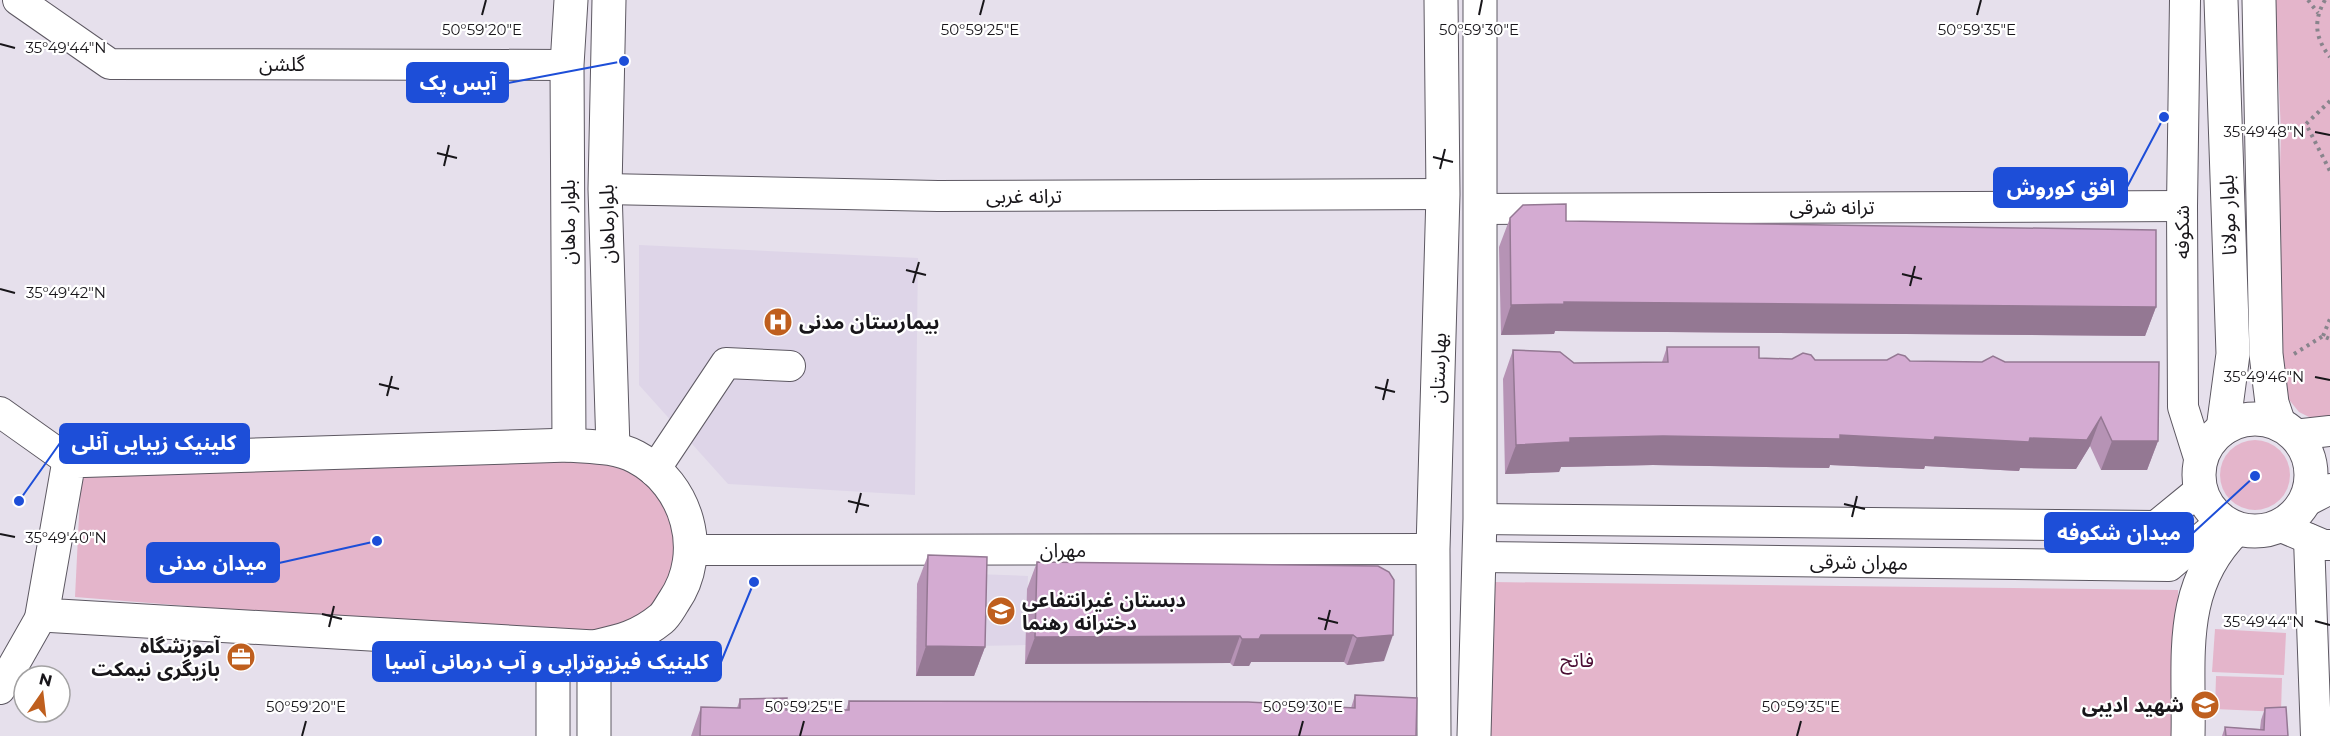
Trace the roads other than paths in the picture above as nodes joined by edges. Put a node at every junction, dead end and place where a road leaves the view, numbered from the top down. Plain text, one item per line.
1 (18, 0) edge
2 (571, 0) edge
3 (609, 0) edge
4 (1442, 0) edge
5 (1480, 0) edge
6 (2185, 0) edge
7 (2221, 0) edge
8 (2259, 0) edge
9 (567, 65) junction
10 (605, 189) junction
11 (1443, 194) junction
12 (2182, 206) junction
13 (1482, 209) junction
14 (790, 366) dead end
15 (0, 412) edge
16 (2223, 429) junction
17 (2287, 430) junction
18 (2330, 431) edge
19 (569, 445) junction
20 (612, 448) junction
21 (69, 461) junction
22 (654, 471) junction
23 (2200, 475) junction
24 (2317, 495) edge
25 (1480, 519) junction
26 (2229, 525) junction
27 (2279, 526) junction
28 (2319, 542) edge
29 (1433, 549) junction
30 (692, 550) junction
31 (1479, 557) junction
32 (42, 615) junction
33 (553, 645) junction
34 (594, 647) junction
35 (0, 689) edge
36 (553, 736) edge
37 (594, 736) edge
38 (1434, 736) edge
39 (1474, 736) edge
40 (2188, 736) edge
41 (2316, 736) edge

1 - 9 street, گلشن
2 - 9 main road, بلوار ماهان
3 - 10 main road, بلوارماهان
4 - 11 main road, بهارستان
5 - 13 main road
6 - 12 street, شکوفه
7 - 16 main road, بلوار مولانا
8 - 17 main road, بلوار مولانا
9 - 19 main road, بلوار ماهان
10 - 11 street, ترانه غربی
10 - 20 main road, بلوارماهان
11 - 29 main road, بهارستان
12 - 13 street, ترانه شرقی
12 - 23 street, شکوفه
13 - 25 main road
14 - 22 street
15 - 21 street
16 - 17 main road
16 - 23 main road
17 - 18 street
17 - 24 main road
19 - 20 main road
19 - 21 main road
20 - 22 main road
21 - 32 main road
22 - 30 main road
23 - 25 street, مهران شرقی
23 - 26 main road
24 - 27 main road
25 - 31 main road
26 - 27 main road
26 - 31 street, مهران شرقی
26 - 40 main road
27 - 28 street
28 - 41 street
29 - 30 street, مهران
29 - 38 main road, بهارستان
30 - 34 main road
31 - 39 main road
32 - 33 main road
32 - 35 street
33 - 34 main road
33 - 36 main road
34 - 37 main road

